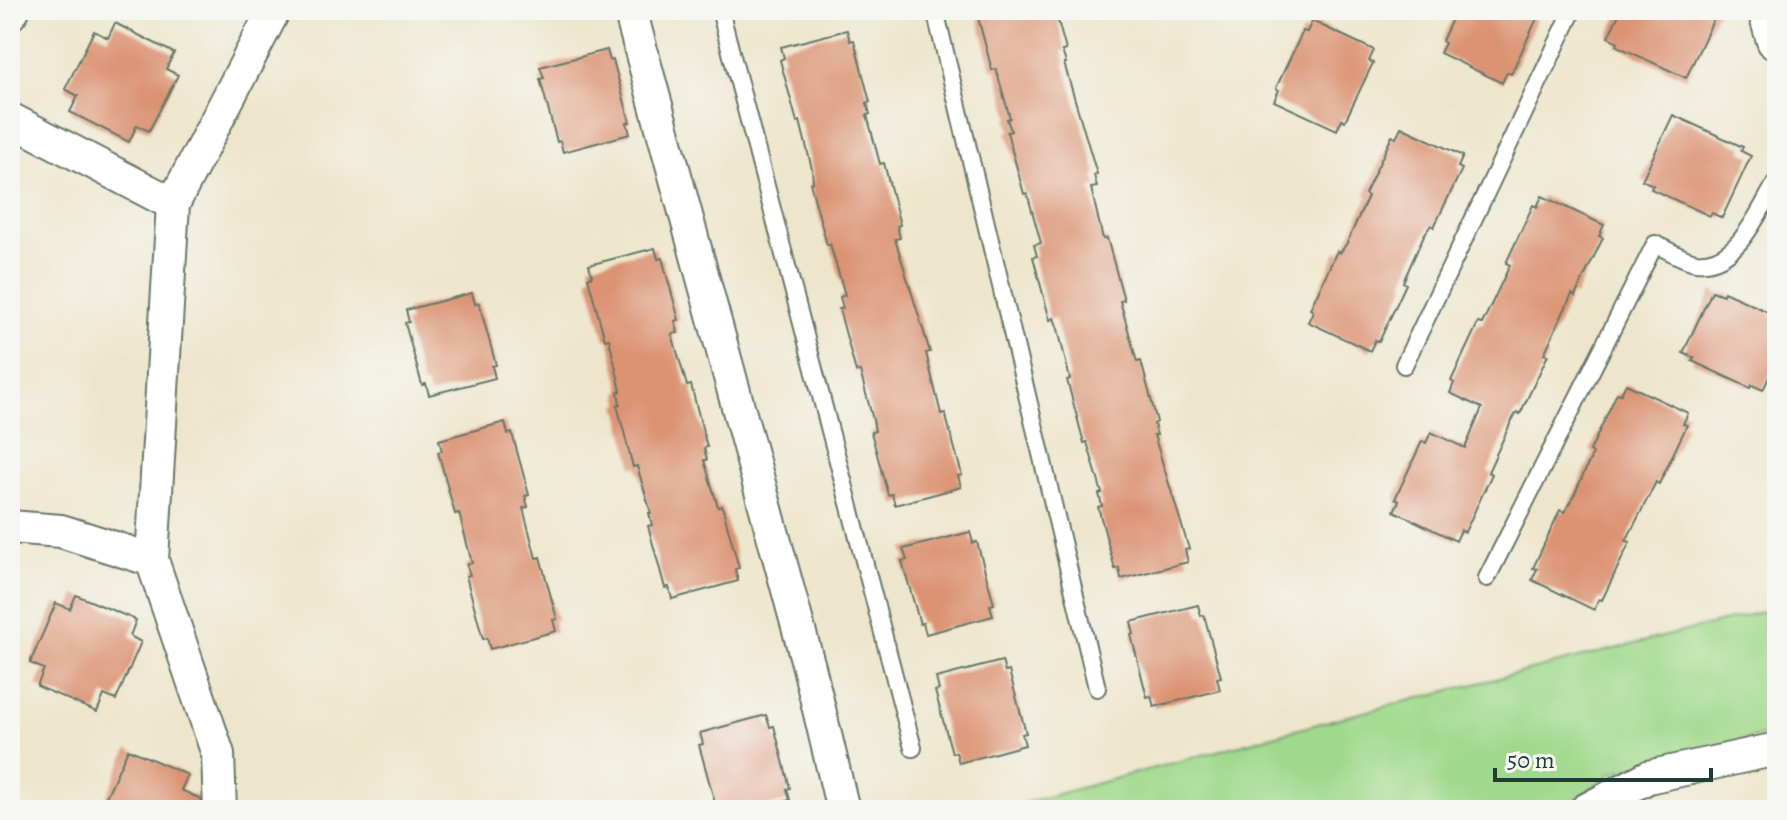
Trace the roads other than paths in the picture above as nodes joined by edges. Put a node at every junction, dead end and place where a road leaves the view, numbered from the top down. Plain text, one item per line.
1 (274, 10) edge
2 (630, 10) edge
3 (720, 10) edge
4 (935, 10) edge
5 (1573, 10) edge
6 (1768, 10) edge
7 (1777, 40) edge
8 (10, 119) edge
9 (1777, 181) edge
10 (173, 204) junction
11 (1404, 365) dead end
12 (10, 527) edge
13 (152, 560) junction
14 (1487, 578) dead end
15 (1097, 688) dead end
16 (913, 748) dead end
17 (1777, 749) edge
18 (220, 810) edge
19 (843, 810) edge
20 (1586, 810) edge

1 - 10 street
2 - 19 street
3 - 16 lane
4 - 15 lane
5 - 11 lane
6 - 7 street
8 - 10 street
9 - 14 lane
10 - 13 street
12 - 13 street
13 - 18 street
17 - 20 street

